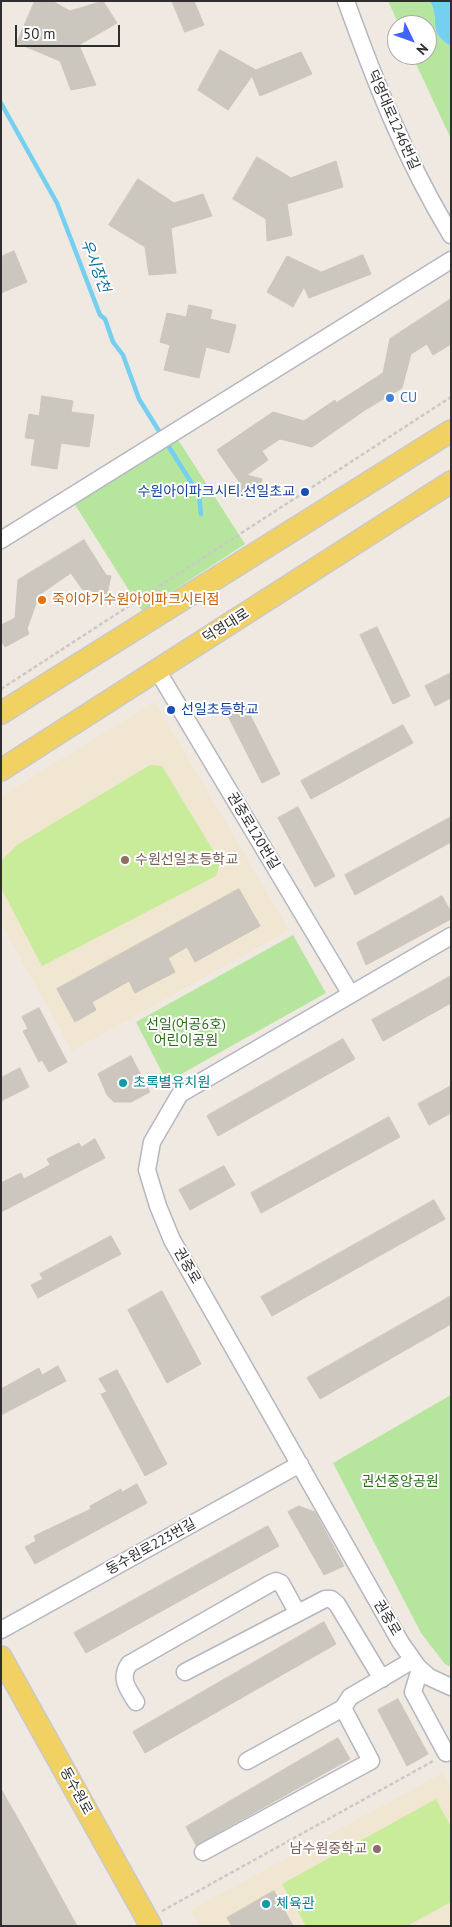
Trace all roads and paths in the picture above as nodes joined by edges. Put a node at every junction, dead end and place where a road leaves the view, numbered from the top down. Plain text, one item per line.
1 (346, 1) edge
2 (451, 235) edge
3 (451, 260) edge
4 (451, 397) edge
5 (451, 431) edge
6 (451, 482) edge
7 (1, 540) edge
8 (157, 670) junction
9 (1, 689) edge
10 (1, 713) edge
11 (1, 770) edge
12 (451, 936) edge
13 (350, 993) junction
14 (300, 1464) junction
15 (298, 1612) junction
16 (1, 1630) edge
17 (1, 1657) edge
18 (416, 1664) junction
19 (185, 1672) dead end
20 (382, 1678) junction
21 (451, 1687) edge
22 (136, 1702) dead end
23 (344, 1708) junction
24 (449, 1755) edge
25 (247, 1761) dead end
26 (203, 1852) dead end
27 (150, 1922) edge

1 - 2 street, 덕영대로1246번길
3 - 7 street
4 - 9 path
5 - 10 main road
6 - 8 main road, 덕영대로
8 - 11 main road, 덕영대로
8 - 13 street, 권중로120번길
12 - 13 street, 권중로
13 - 14 street, 권중로
14 - 16 street, 동수원로223번길
14 - 18 street, 권중로
15 - 19 street
15 - 20 street
15 - 22 street
17 - 27 main road, 동수원로
18 - 20 street
18 - 21 street, 권중로
18 - 24 street
20 - 23 street
23 - 25 street
23 - 26 street
24 - 27 path

